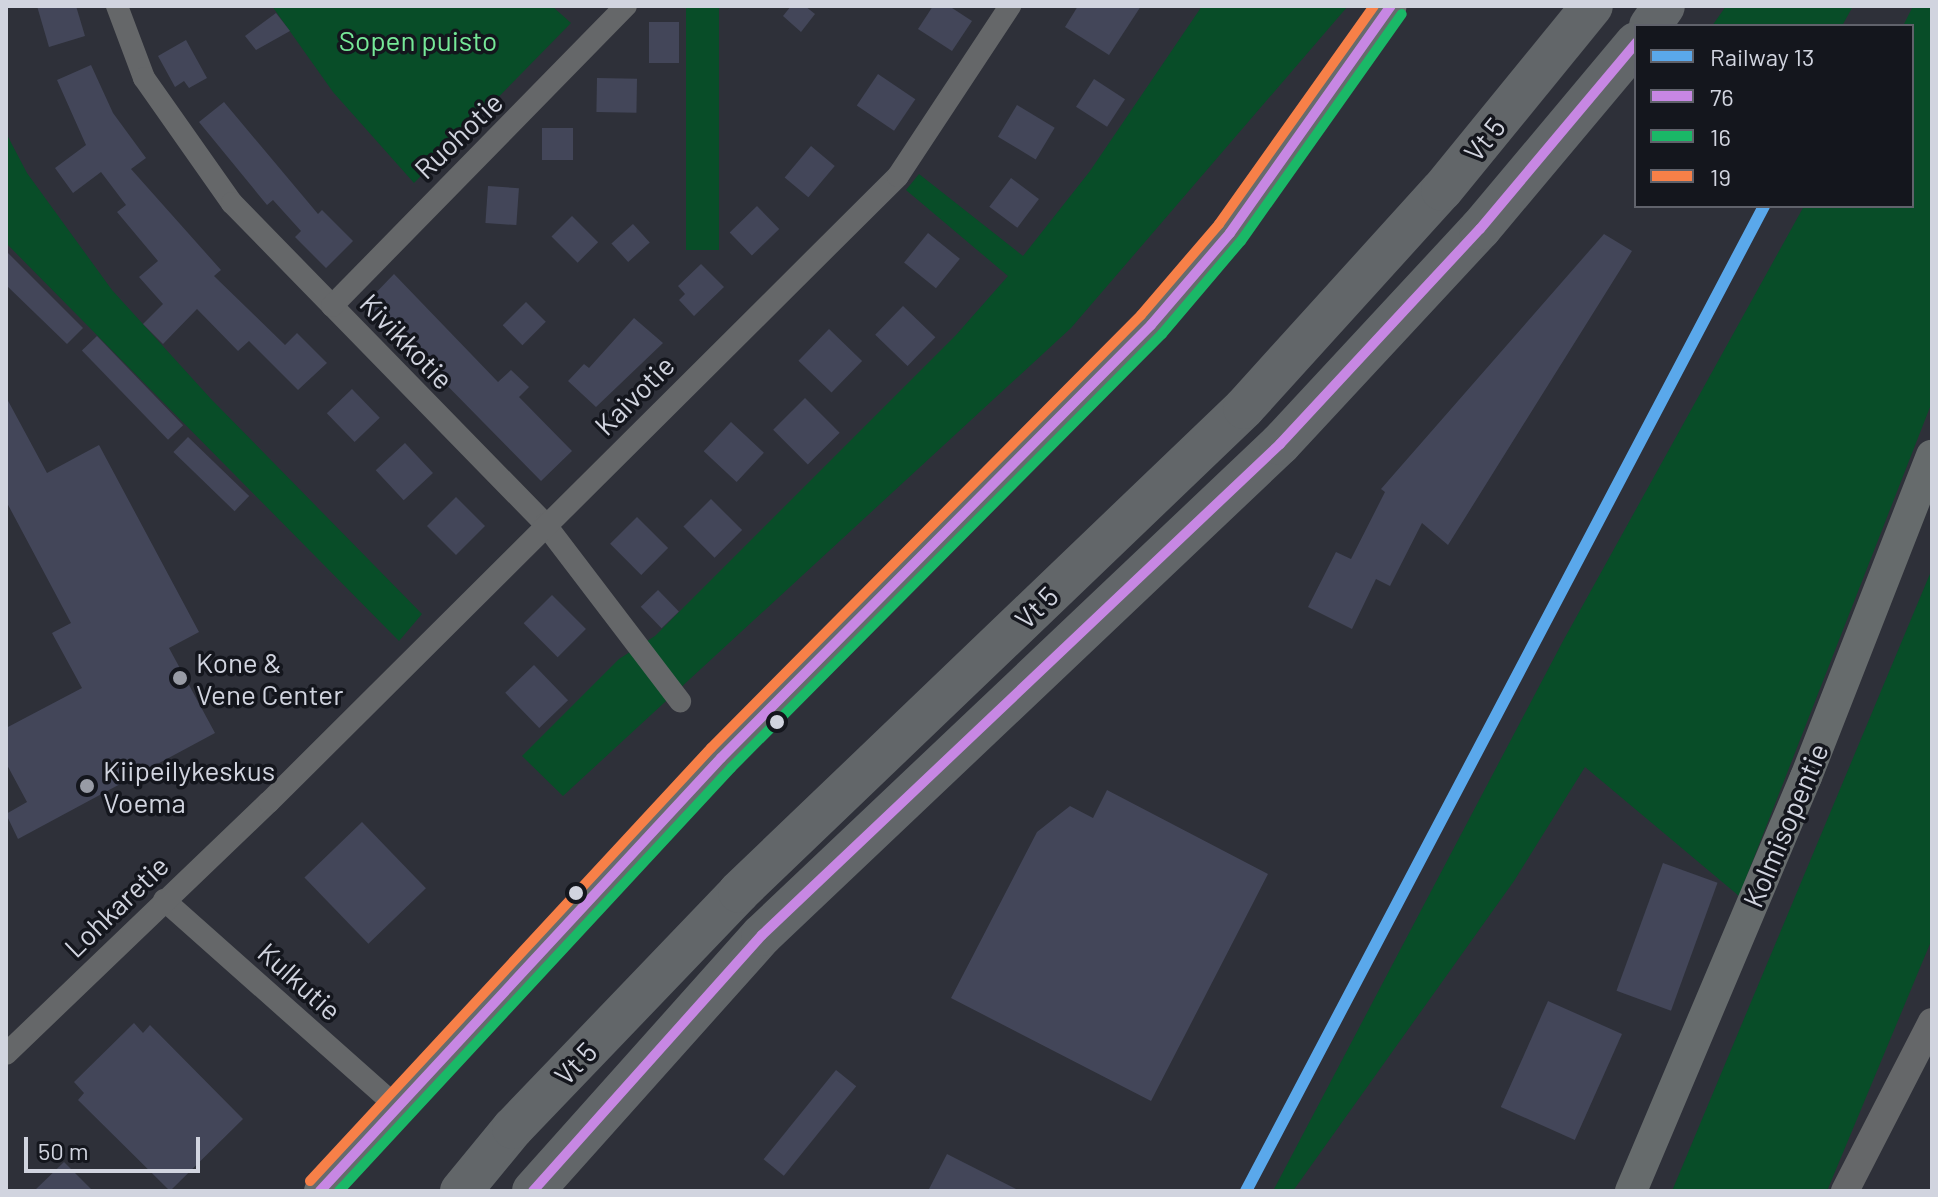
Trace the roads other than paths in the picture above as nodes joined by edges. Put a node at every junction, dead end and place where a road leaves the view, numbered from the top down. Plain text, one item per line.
1 (117, 6) edge
2 (626, 6) edge
3 (1010, 6) edge
4 (1391, 6) edge
5 (1592, 6) edge
6 (1664, 6) edge
7 (1651, 24) edge
8 (1634, 45) edge
9 (332, 306) junction
10 (1932, 456) edge
11 (545, 524) junction
12 (680, 701) dead end
13 (269, 802) joint
14 (164, 900) junction
15 (1932, 1022) edge
16 (6, 1054) edge
17 (397, 1107) junction
18 (320, 1191) edge
19 (461, 1191) edge
20 (533, 1191) edge
21 (1631, 1191) edge
22 (1845, 1191) edge

1 - 9 street, Kivikkotie
2 - 9 street, Ruohotie
3 - 11 street, Kaivotie
4 - 17 main road
5 - 19 highway, Vt 5
6 - 7 highway
8 - 20 highway, Vt 5
9 - 11 street, Kivikkotie
10 - 21 main road, Kolmisopentie
11 - 12 street, Kivikkotie
11 - 13 street, Kaivotie
13 - 14 street, Lohkaretie
14 - 16 street, Lohkaretie
14 - 17 street, Kulkutie
15 - 22 street
17 - 18 main road

